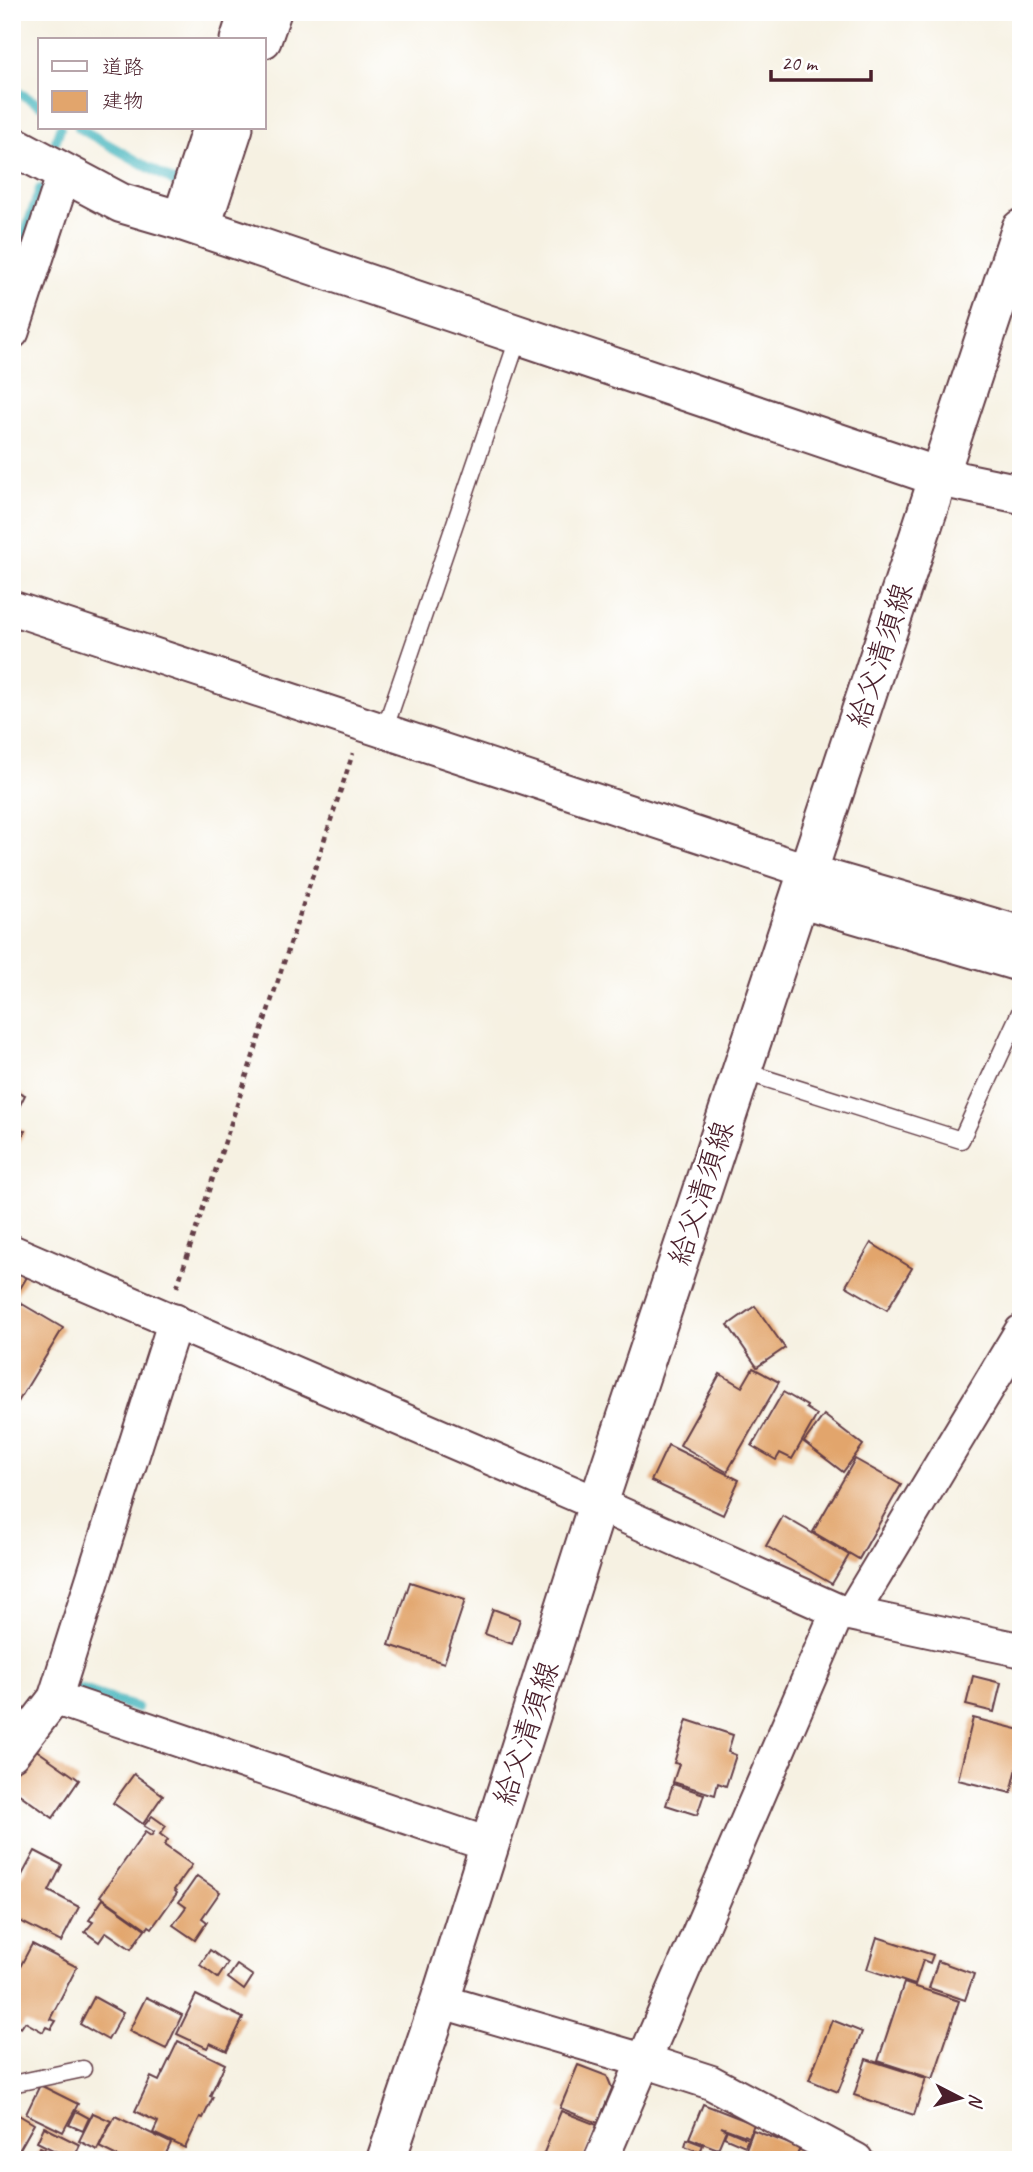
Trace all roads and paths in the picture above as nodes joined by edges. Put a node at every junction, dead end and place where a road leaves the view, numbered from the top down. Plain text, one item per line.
1 (246, 12) edge
2 (274, 12) edge
3 (238, 38) edge
4 (265, 38) edge
5 (208, 130) edge
6 (235, 130) edge
7 (12, 145) edge
8 (64, 174) junction
9 (191, 224) junction
10 (1021, 229) edge
11 (12, 332) edge
12 (520, 335) junction
13 (939, 477) junction
14 (1021, 494) edge
15 (12, 608) edge
16 (384, 731) junction
17 (354, 749) dead end
18 (803, 885) junction
19 (1021, 933) edge
20 (1021, 964) edge
21 (1021, 1010) edge
22 (742, 1071) junction
23 (12, 1252) edge
24 (171, 1319) junction
25 (1021, 1332) edge
26 (598, 1504) junction
27 (845, 1612) junction
28 (1021, 1650) edge
29 (55, 1698) junction
30 (12, 1754) edge
31 (490, 1845) junction
32 (440, 2001) junction
33 (645, 2061) junction
34 (83, 2069) dead end
35 (12, 2084) edge
36 (386, 2160) edge
37 (601, 2160) edge
38 (856, 2160) edge

1 - 3 street
2 - 4 street
5 - 9 street
6 - 9 street
7 - 8 main road
8 - 9 main road
8 - 11 street
9 - 12 main road
10 - 13 main road, 給父清須線
12 - 13 main road
12 - 16 lane
13 - 14 main road
13 - 18 main road, 給父清須線
15 - 16 street
16 - 18 street
17 - 24 path
18 - 19 street
18 - 20 street
18 - 22 main road, 給父清須線
21 - 22 lane
22 - 26 main road, 給父清須線
23 - 24 street
24 - 26 street
24 - 29 street
25 - 27 street
26 - 27 street
26 - 31 main road, 給父清須線
27 - 28 street
27 - 33 street
29 - 30 street
29 - 31 street
31 - 32 main road, 給父清須線
32 - 33 street
32 - 36 main road, 給父清須線
33 - 37 street
33 - 38 street
34 - 35 lane

